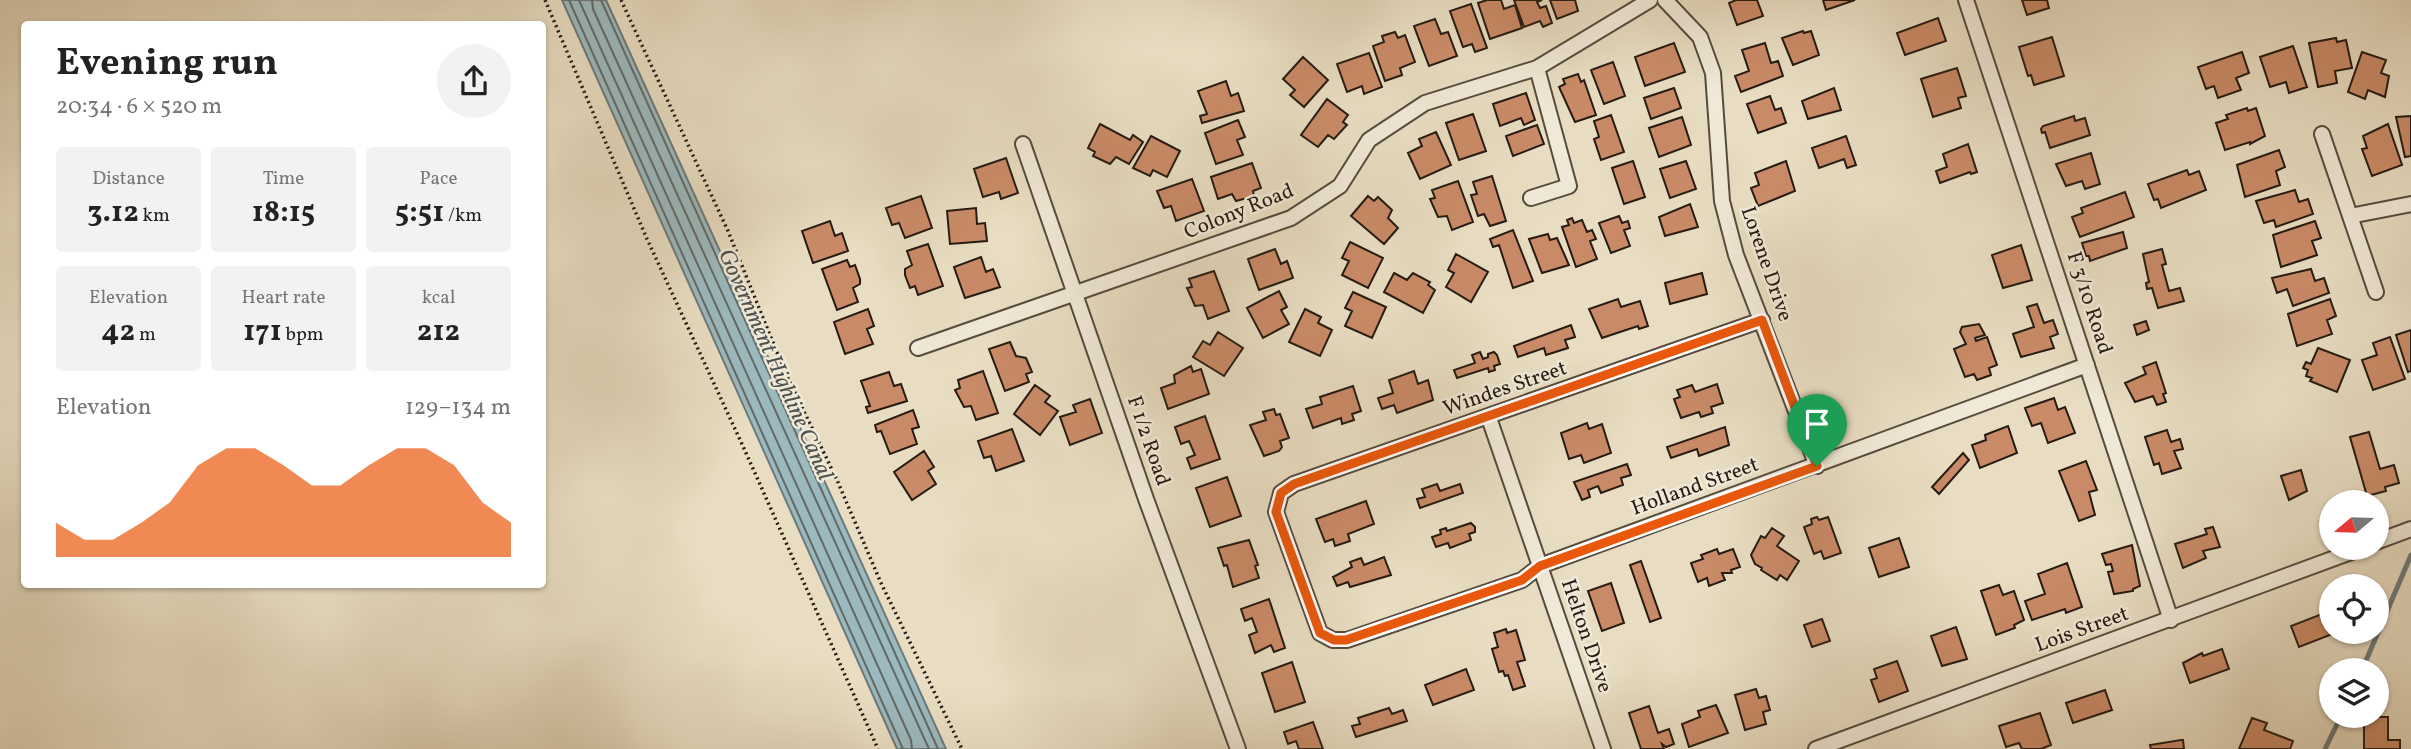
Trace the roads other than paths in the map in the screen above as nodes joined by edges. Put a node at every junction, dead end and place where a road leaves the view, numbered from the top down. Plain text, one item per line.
1 (1650, 0) edge
2 (1665, 0) edge
3 (1966, 0) edge
4 (1537, 68) junction
5 (2322, 134) dead end
6 (1023, 144) dead end
7 (1531, 198) dead end
8 (2411, 204) edge
9 (2350, 216) junction
10 (2376, 292) dead end
11 (1075, 295) junction
12 (1762, 320) junction
13 (918, 348) dead end
14 (2087, 365) junction
15 (1489, 418) junction
16 (1817, 466) junction
17 (2411, 529) edge
18 (2389, 537) edge
19 (2329, 560) edge
20 (1540, 566) junction
21 (2171, 620) junction
22 (1320, 633) joint
23 (1238, 749) edge
24 (1603, 749) edge
25 (1816, 749) edge

1 - 4 street, Colony Road
2 - 12 street, Lorene Drive
3 - 14 street, F 3/10 Road
4 - 7 street
4 - 11 street, Colony Road
5 - 9 street
6 - 11 street, F 1/2 Road
8 - 9 street
9 - 10 street
11 - 13 street, Colony Road
11 - 23 street, F 1/2 Road
12 - 15 street, Windes Street
12 - 16 street, Lorene Drive
14 - 16 street, Holland Street
14 - 21 street, F 3/10 Road
15 - 20 street, Helton Drive
15 - 22 street, Windes Street
16 - 20 street, Holland Street
17 - 18 street
19 - 21 street, Lois Street
20 - 22 street, Holland Street
20 - 24 street, Helton Drive
21 - 25 street, Lois Street

